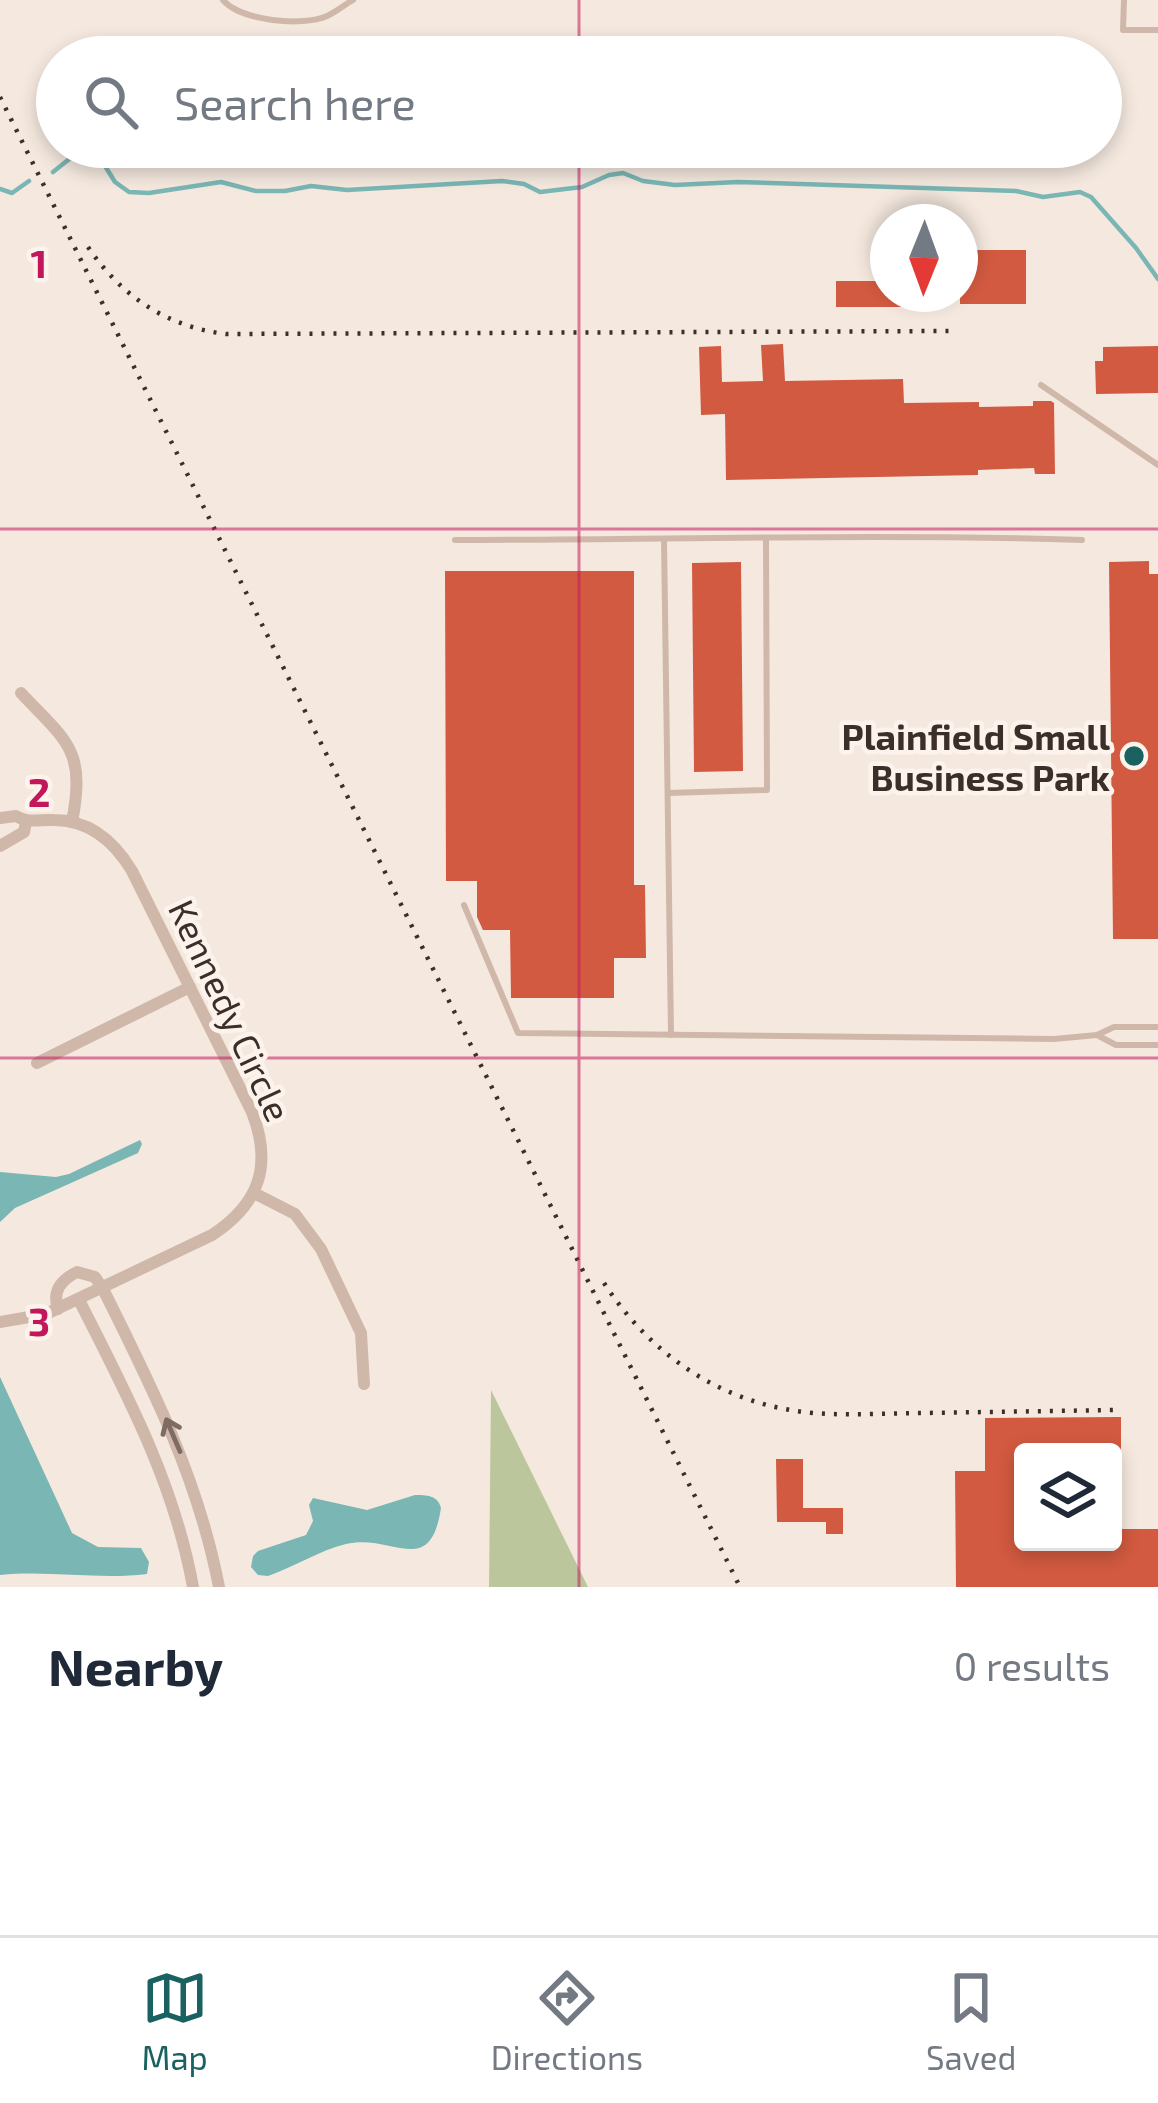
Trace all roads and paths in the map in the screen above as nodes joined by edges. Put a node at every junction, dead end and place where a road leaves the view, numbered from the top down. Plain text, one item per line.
1 (223, 0) edge
2 (352, 0) edge
3 (1124, 0) edge
4 (1158, 30) edge
5 (1041, 386) dead end
6 (1158, 465) edge
7 (766, 538) junction
8 (455, 540) dead end
9 (664, 540) junction
10 (1082, 540) dead end
11 (21, 693) dead end
12 (668, 793) junction
13 (0, 818) edge
14 (72, 821) junction
15 (26, 822) junction
16 (0, 846) edge
17 (464, 905) dead end
18 (190, 987) junction
19 (1158, 1027) edge
20 (671, 1035) junction
21 (1097, 1035) junction
22 (1158, 1045) edge
23 (38, 1063) dead end
24 (254, 1193) junction
25 (103, 1288) junction
26 (79, 1300) junction
27 (58, 1309) junction
28 (0, 1322) edge
29 (364, 1384) dead end
30 (156, 1396) junction
31 (134, 1409) junction
32 (188, 1471) junction
33 (165, 1479) junction
34 (215, 1568) junction
35 (192, 1580) edge
36 (219, 1587) edge

1 - 2 lane
3 - 4 lane
5 - 6 lane
7 - 9 lane
7 - 10 lane
7 - 12 lane
8 - 9 lane
9 - 12 lane
11 - 14 street
12 - 20 lane
13 - 15 street
14 - 15 street
14 - 18 street, Kennedy Circle
15 - 16 street
17 - 20 lane
18 - 23 street
18 - 24 street, Kennedy Circle
19 - 21 lane
20 - 21 lane
21 - 22 lane
24 - 25 street
24 - 29 street
25 - 26 street
25 - 27 street
25 - 30 street
26 - 27 street
26 - 31 street
27 - 28 street
30 - 31 street
32 -> 30 street
31 - 33 street
32 - 33 street
32 - 34 street
33 - 35 street
34 - 35 street
34 - 36 street

